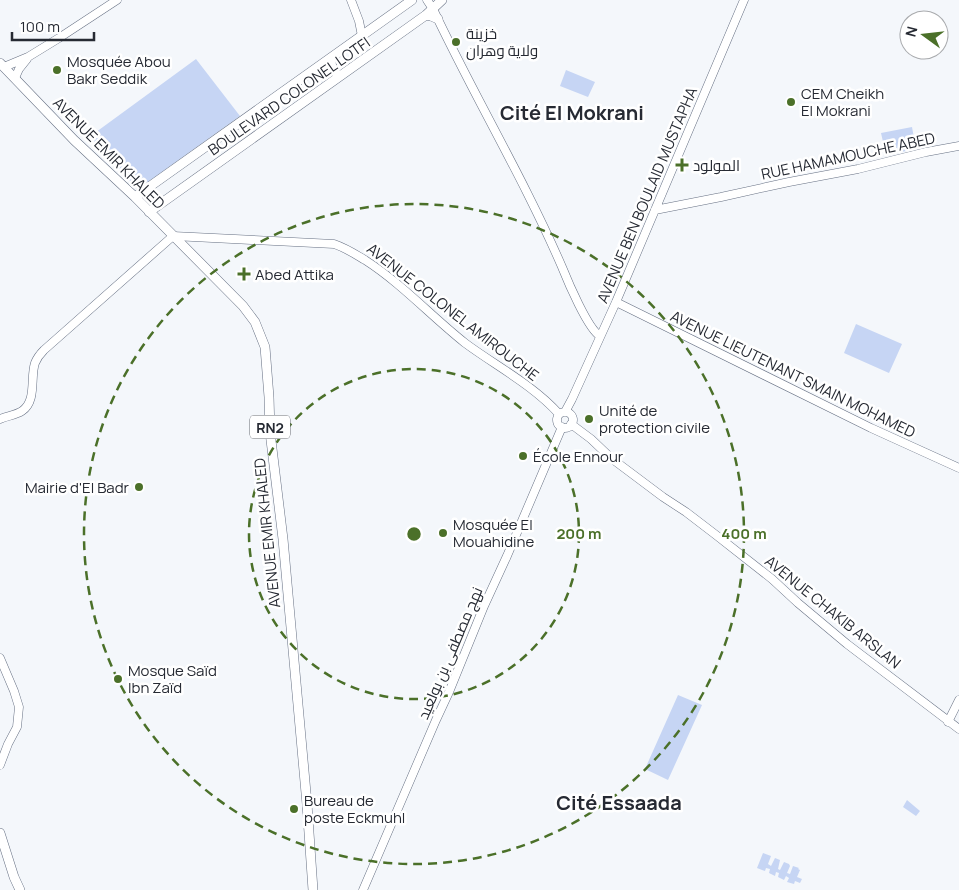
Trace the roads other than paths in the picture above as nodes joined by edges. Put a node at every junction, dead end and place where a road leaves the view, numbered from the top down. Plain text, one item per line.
1 (117, 0) edge
2 (351, 0) edge
3 (412, 0) edge
4 (427, 0) edge
5 (442, 0) edge
6 (744, 0) edge
7 (430, 12) junction
8 (438, 19) joint
9 (366, 33) junction
10 (28, 57) junction
11 (331, 59) junction
12 (2, 65) edge
13 (320, 66) junction
14 (340, 76) junction
15 (15, 78) junction
16 (331, 82) junction
17 (959, 146) edge
18 (135, 197) junction
19 (655, 210) junction
20 (150, 212) junction
21 (173, 236) junction
22 (616, 302) junction
23 (600, 336) junction
24 (565, 414) junction
25 (0, 419) edge
26 (571, 424) junction
27 (562, 427) junction
28 (959, 468) edge
29 (0, 658) edge
30 (959, 700) edge
31 (948, 722) junction
32 (959, 729) edge
33 (4, 746) edge
34 (0, 765) edge
35 (0, 833) edge
36 (20, 890) edge
37 (314, 890) edge
38 (363, 890) edge

1 - 10 main road
2 - 9 main road
3 - 9 main road, BOULEVARD COLONEL LOTFI
4 - 7 main road
5 - 7 main road, BOULEVARD COLONEL LOTFI
6 - 19 main road, AVENUE BEN BOULAID MUSTAPHA
7 - 8 main road
7 - 14 main road, BOULEVARD COLONEL LOTFI
8 - 23 main road
9 - 11 main road, BOULEVARD COLONEL LOTFI
10 - 12 main road
10 - 15 main road
11 - 13 main road, BOULEVARD COLONEL LOTFI
11 - 14 main road
12 - 15 main road, AVENUE EMIR KHALED / RN2
13 - 16 main road
13 - 18 main road, BOULEVARD COLONEL LOTFI
14 - 16 main road, BOULEVARD COLONEL LOTFI
15 - 18 main road, AVENUE EMIR KHALED / RN2
16 - 20 main road, BOULEVARD COLONEL LOTFI
17 - 19 main road, RUE HAMAMOUCHE ABED
18 - 20 main road, AVENUE EMIR KHALED / RN2
19 - 22 main road, AVENUE BEN BOULAID MUSTAPHA
20 - 21 main road, AVENUE EMIR KHALED / RN2
21 - 24 main road, AVENUE COLONEL AMIROUCHE
21 - 25 main road
21 - 37 main road, AVENUE EMIR KHALED / RN2
22 - 23 main road, AVENUE BEN BOULAID MUSTAPHA
22 - 28 main road, AVENUE LIEUTENANT SMAIN MOHAMED
23 - 24 main road, AVENUE BEN BOULAID MUSTAPHA
24 - 26 main road
24 - 27 main road
26 - 27 main road
26 - 31 main road, AVENUE CHAKIB ARSLAN
27 - 38 main road, نهج مصطفى بن بولعيد
29 - 33 main road
30 - 31 main road
31 - 32 main road, AVENUE CHAKIB ARSLAN
33 - 34 main road
35 - 36 main road

